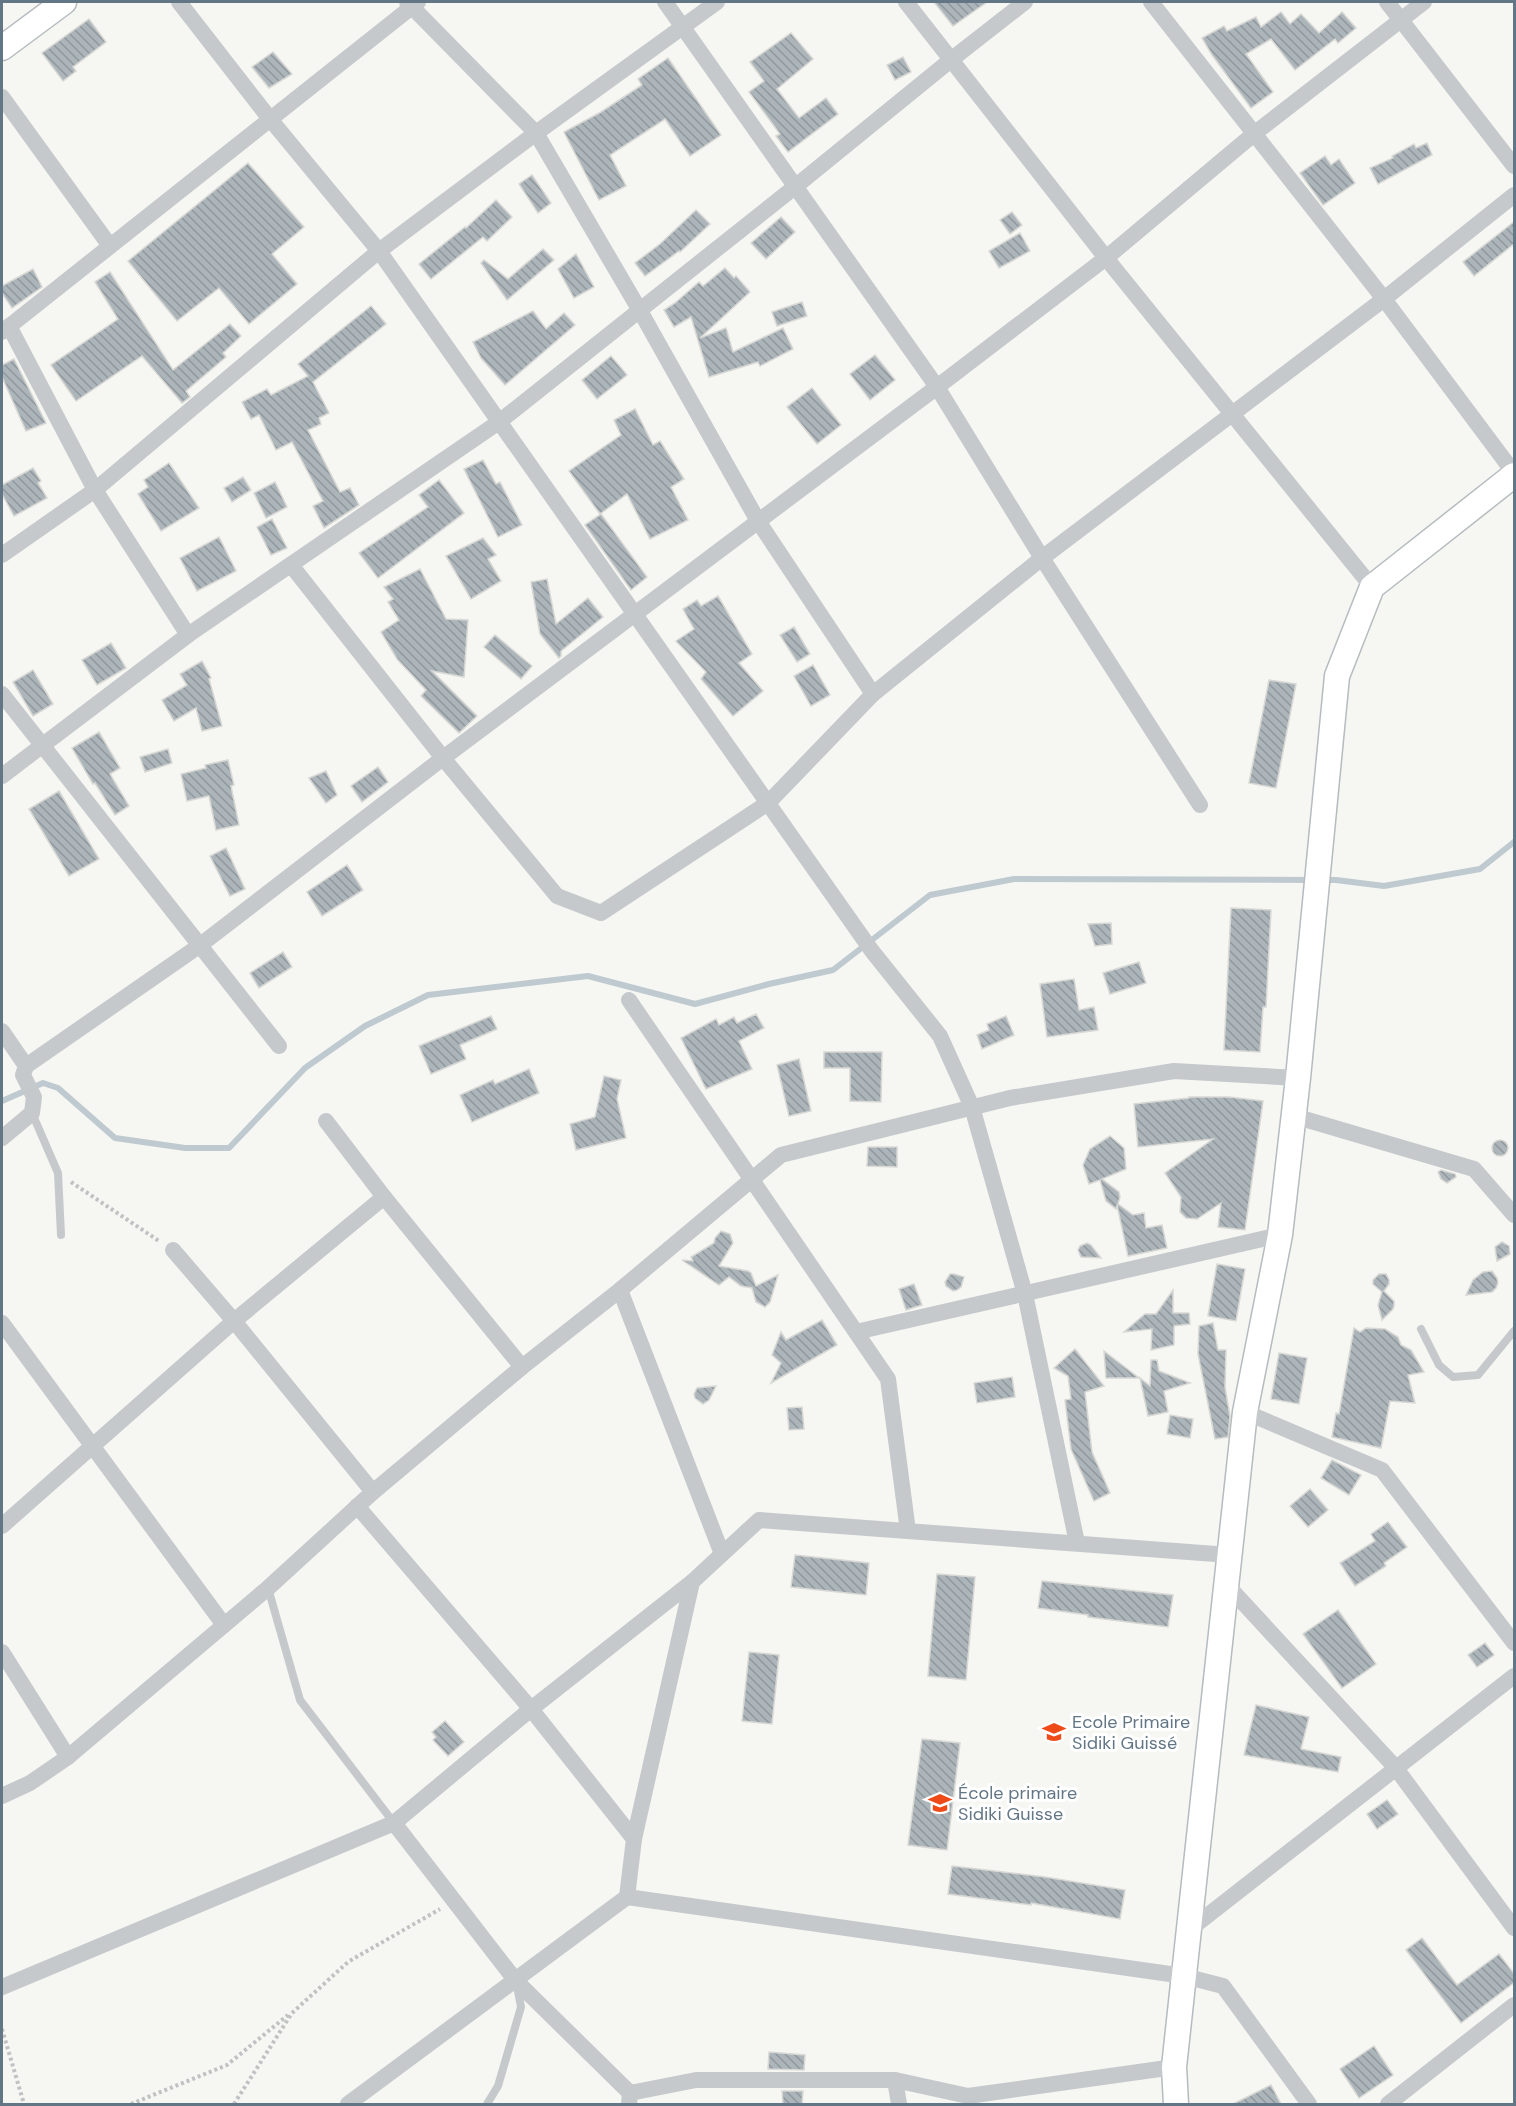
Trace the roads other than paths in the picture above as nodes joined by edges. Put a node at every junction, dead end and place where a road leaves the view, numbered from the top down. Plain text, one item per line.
1 (63, 2) edge
2 (179, 2) edge
3 (665, 2) edge
4 (717, 2) edge
5 (906, 2) edge
6 (1025, 2) edge
7 (1151, 2) edge
8 (1387, 2) edge
9 (1424, 2) edge
10 (413, 3) edge
11 (1401, 20) junction
12 (683, 28) junction
13 (2, 48) edge
14 (952, 59) junction
15 (2, 97) edge
16 (270, 119) junction
17 (536, 133) junction
18 (1255, 133) junction
19 (1515, 166) edge
20 (796, 186) junction
21 (1515, 195) edge
22 (110, 246) junction
23 (379, 251) junction
24 (1106, 258) junction
25 (1384, 299) junction
26 (639, 309) junction
27 (5, 329) edge
28 (937, 387) junction
29 (1232, 415) junction
30 (500, 422) junction
31 (1515, 474) edge
32 (95, 490) junction
33 (758, 521) junction
34 (2, 555) edge
35 (1042, 558) junction
36 (291, 565) junction
37 (1372, 587) junction
38 (635, 614) junction
39 (188, 635) junction
40 (2, 694) edge
41 (873, 694) junction
42 (42, 745) junction
43 (443, 758) junction
44 (2, 776) edge
45 (768, 803) junction
46 (1200, 805) dead end
47 (199, 946) junction
48 (629, 1000) dead end
49 (2, 1031) edge
50 (279, 1046) dead end
51 (25, 1070) junction
52 (1298, 1078) junction
53 (33, 1105) junction
54 (972, 1107) junction
55 (1294, 1116) junction
56 (326, 1121) dead end
57 (2, 1138) edge
58 (753, 1180) junction
59 (384, 1197) junction
60 (1515, 1215) edge
61 (61, 1235) dead end
62 (1280, 1235) junction
63 (173, 1250) road end
64 (620, 1290) junction
65 (1025, 1294) junction
66 (234, 1321) junction
67 (2, 1323) edge
68 (1421, 1329) dead end
69 (1515, 1331) edge
70 (856, 1332) junction
71 (522, 1367) junction
72 (1245, 1412) junction
73 (91, 1447) junction
74 (373, 1492) junction
75 (357, 1506) junction
76 (2, 1526) edge
77 (908, 1531) junction
78 (1077, 1543) junction
79 (722, 1554) junction
80 (1229, 1555) junction
81 (692, 1582) junction
82 (1225, 1583) junction
83 (268, 1588) junction
84 (224, 1625) junction
85 (1515, 1643) edge
86 (2, 1652) edge
87 (1515, 1676) edge
88 (531, 1709) junction
89 (68, 1757) junction
90 (1395, 1767) junction
91 (2, 1796) edge
92 (394, 1823) junction
93 (634, 1839) junction
94 (627, 1897) junction
95 (1515, 1928) edge
96 (1189, 1930) junction
97 (1184, 1976) junction
98 (516, 1981) junction
99 (2, 1987) edge
100 (1515, 2005) edge
101 (1174, 2067) junction
102 (895, 2080) junction
103 (630, 2099) edge
104 (348, 2104) edge
105 (487, 2104) edge
106 (899, 2104) edge
107 (1176, 2104) edge
108 (1309, 2104) edge
109 (1388, 2104) edge

1 - 13 street
2 - 16 street
3 - 12 street
4 - 12 street
5 - 14 street
6 - 14 street
7 - 18 street
8 - 11 street
9 - 11 street
10 - 16 street
10 - 17 street
11 - 18 street
11 - 19 street
12 - 17 street
12 - 20 street
14 - 20 street
14 - 24 street
15 - 22 street
16 - 22 street
16 - 23 street
17 - 23 street
17 - 26 street
18 - 24 street
18 - 25 street
20 - 26 street
20 - 28 street
21 - 25 street
22 - 27 street
23 - 30 street
23 - 32 street
24 - 28 street
24 - 29 street
25 - 29 street
25 - 31 street
26 - 30 street
26 - 33 street
27 - 32 street
28 - 33 street
28 - 35 street
29 - 35 street
29 - 37 street
30 - 36 street
30 - 38 street
31 - 37 street
32 - 34 street
32 - 39 street
33 - 38 street
33 - 41 street
35 - 41 street
35 - 46 street
36 - 39 street
36 - 43 street
37 - 52 street
38 - 43 street
38 - 45 street
39 - 42 street
40 - 42 street
41 - 45 street
42 - 44 street
42 - 47 street
43 - 45 street
43 - 47 street
45 - 54 street
47 - 50 street
47 - 51 street
48 - 58 street
49 - 51 street
51 - 53 street
52 - 54 street
52 - 55 street
53 - 57 street
53 - 61 lane
54 - 58 street
54 - 65 street
55 - 60 street
55 - 62 street
56 - 59 street
58 - 64 street
58 - 70 street
59 - 66 street
59 - 71 street
62 - 65 street
62 - 72 street
63 - 66 street
64 - 71 street
64 - 79 street
65 - 70 street
65 - 78 street
66 - 73 street
66 - 74 street
67 - 73 street
68 - 69 lane
70 - 77 street
71 - 74 street
72 - 80 street
72 - 85 street
73 - 76 street
73 - 84 street
74 - 75 street
75 - 83 street
75 - 88 street
77 - 78 street
77 - 79 street
78 - 80 street
79 - 81 street
80 - 82 street
81 - 88 street
81 - 93 street
82 - 90 street
82 - 96 street
83 - 84 street
83 - 92 lane
84 - 89 street
86 - 89 street
87 - 90 street
88 - 92 street
88 - 93 street
89 - 91 street
90 - 95 street
90 - 96 street
92 - 98 street
92 - 99 street
93 - 94 street
94 - 97 street
94 - 98 street
96 - 97 street
97 - 101 street
97 - 108 street
98 - 103 street
98 - 104 street
98 - 105 lane
100 - 109 street
101 - 102 street
101 - 107 street
102 - 103 street
102 - 106 street

